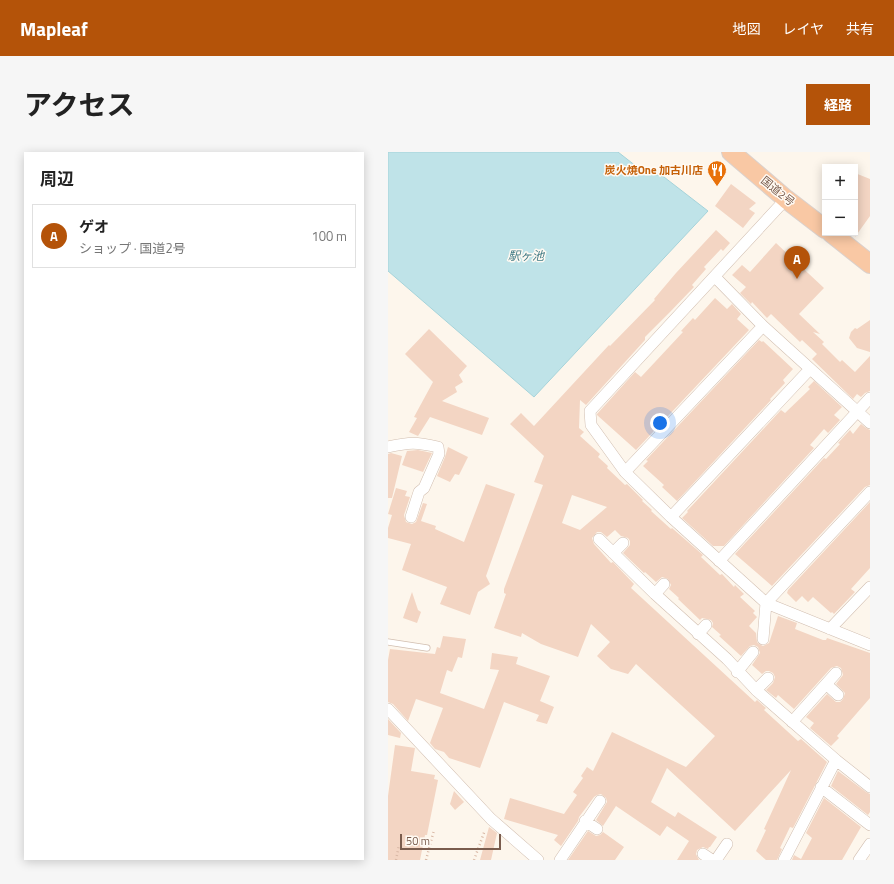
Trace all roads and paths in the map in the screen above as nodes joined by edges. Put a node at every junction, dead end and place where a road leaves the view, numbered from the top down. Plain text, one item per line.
1 (731, 152) edge
2 (786, 198) junction
3 (822, 227) edge
4 (835, 236) edge
5 (870, 264) edge
6 (715, 277) junction
7 (763, 326) junction
8 (810, 369) junction
9 (870, 398) edge
10 (857, 411) junction
11 (870, 423) edge
12 (388, 447) edge
13 (625, 472) junction
14 (870, 492) edge
15 (411, 517) dead end
16 (671, 517) junction
17 (600, 539) dead end
18 (623, 544) dead end
19 (613, 553) junction
20 (719, 561) junction
21 (664, 584) dead end
22 (870, 587) edge
23 (655, 594) junction
24 (766, 603) junction
25 (706, 625) dead end
26 (830, 629) junction
27 (698, 634) junction
28 (763, 639) dead end
29 (388, 642) edge
30 (870, 645) edge
31 (427, 648) dead end
32 (753, 652) dead end
33 (737, 672) junction
34 (836, 673) dead end
35 (768, 678) dead end
36 (826, 684) junction
37 (756, 690) junction
38 (838, 695) dead end
39 (388, 709) edge
40 (792, 722) junction
41 (836, 760) junction
42 (870, 787) edge
43 (821, 788) junction
44 (600, 801) dead end
45 (491, 818) junction
46 (585, 821) junction
47 (870, 825) edge
48 (434, 830) dead end
49 (597, 830) dead end
50 (727, 844) dead end
51 (870, 844) edge
52 (399, 845) dead end
53 (396, 860) edge
54 (426, 860) edge
55 (474, 860) edge
56 (538, 860) edge
57 (560, 860) edge
58 (716, 860) edge
59 (784, 860) edge
60 (859, 860) edge

1 - 2 highway, 国道2号
2 - 3 highway, 国道2号
2 - 6 street
4 - 5 highway
6 - 7 street
6 - 13 street
7 - 8 street
7 - 13 street
8 - 10 street
8 - 16 street
9 - 10 street
10 - 11 street
10 - 20 street
12 - 15 street
13 - 16 street
14 - 24 street
16 - 20 street
17 - 19 street
18 - 19 street
19 - 23 street
20 - 24 street
21 - 23 street
22 - 26 street
23 - 27 street
24 - 26 street
24 - 28 street
25 - 27 street
26 - 30 street
27 - 33 street
29 - 31 lane
32 - 33 street
33 - 37 street
34 - 36 street
35 - 37 street
36 - 38 street
36 - 40 street
37 - 40 street
39 - 45 street
40 - 41 street
41 - 42 street
41 - 43 street
43 - 47 street
43 - 59 street
44 - 46 street
45 - 55 path
45 - 56 street
46 - 49 street
46 - 57 street
48 - 54 path
50 - 58 street
51 - 60 street
52 - 53 path

